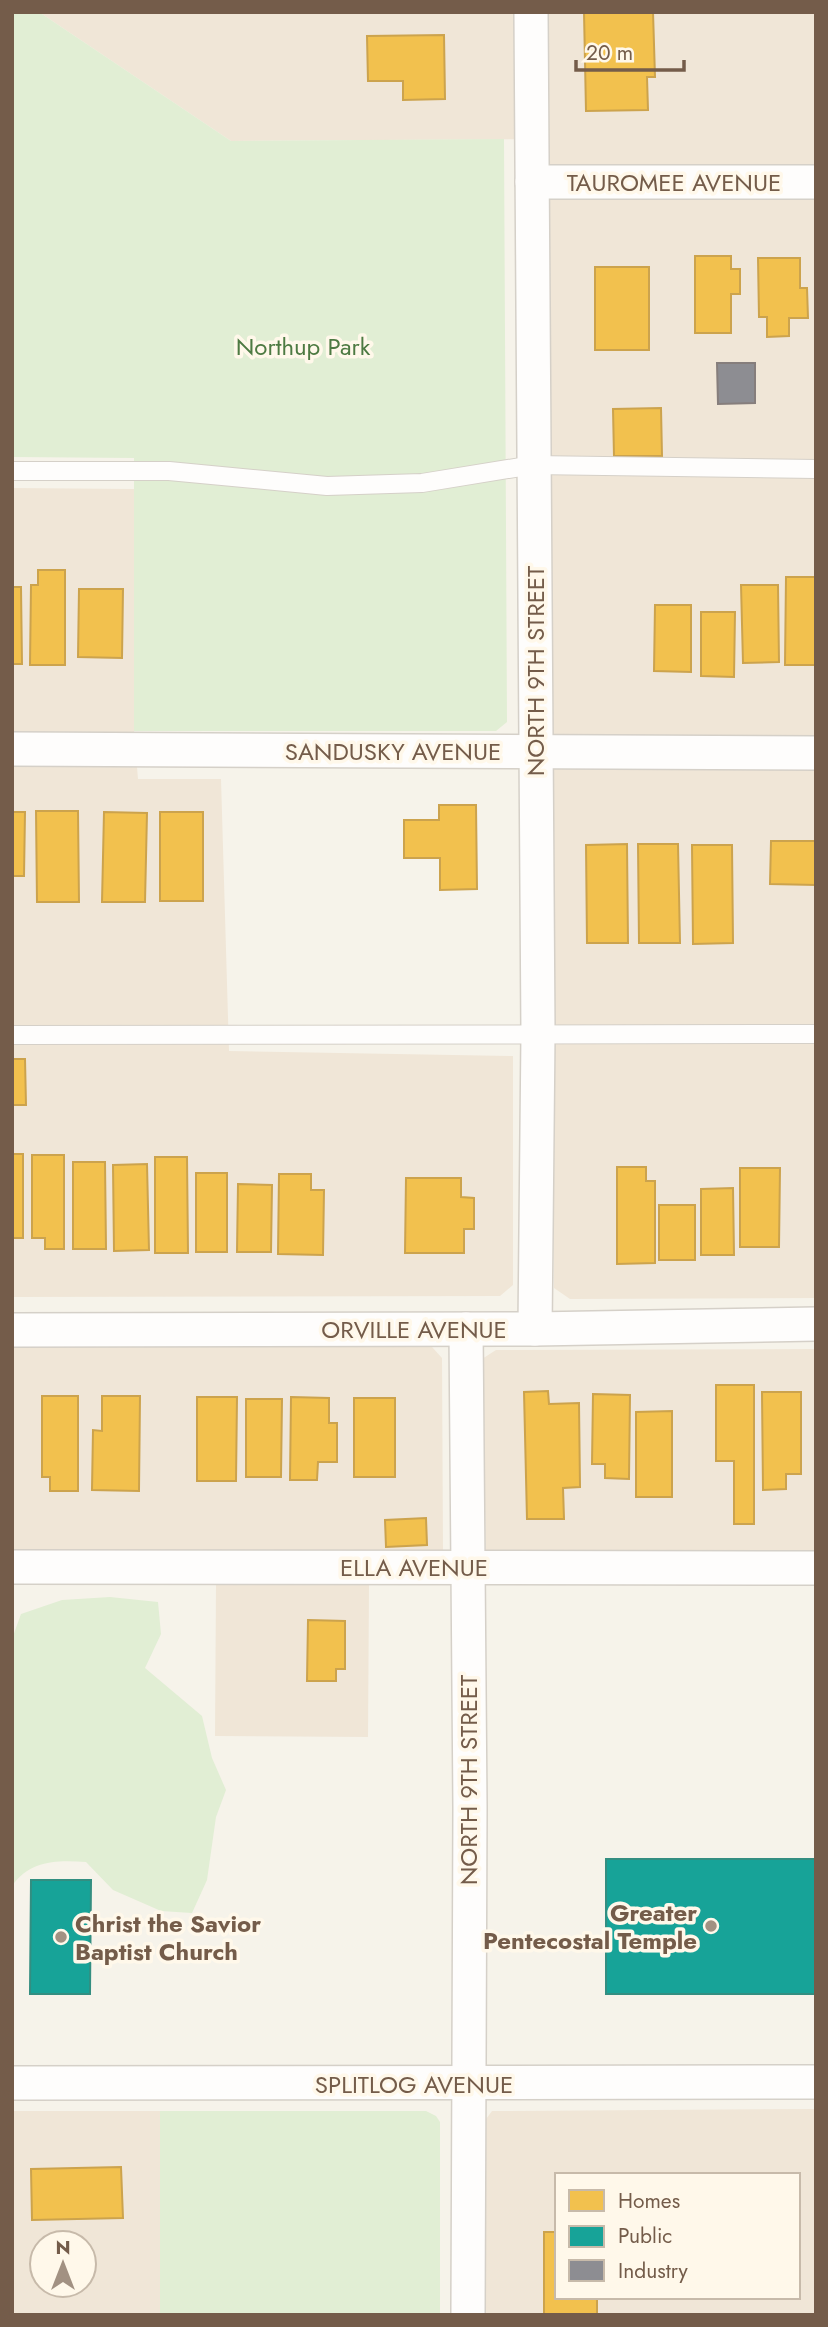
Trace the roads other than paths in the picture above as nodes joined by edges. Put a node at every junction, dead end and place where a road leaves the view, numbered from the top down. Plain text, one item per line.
1 (531, 12) edge
2 (532, 182) junction
3 (816, 182) edge
4 (533, 465) junction
5 (816, 469) edge
6 (12, 471) edge
7 (12, 749) edge
8 (535, 752) junction
9 (816, 753) edge
10 (538, 1034) junction
11 (816, 1034) edge
12 (12, 1035) edge
13 (816, 1324) edge
14 (12, 1329) edge
15 (466, 1329) junction
16 (535, 1329) junction
17 (12, 1567) edge
18 (466, 1567) junction
19 (816, 1568) edge
20 (816, 2082) edge
21 (12, 2083) edge
22 (467, 2084) junction
23 (468, 2315) edge

1 - 2 street, NORTH 9TH STREET
2 - 3 street, TAUROMEE AVENUE
2 - 4 street, NORTH 9TH STREET
4 - 5 lane
4 - 6 lane
4 - 8 street, NORTH 9TH STREET
7 - 8 street, SANDUSKY AVENUE
8 - 9 street, SANDUSKY AVENUE
8 - 10 street, NORTH 9TH STREET
10 - 11 lane
10 - 12 lane
10 - 16 street, NORTH 9TH STREET
13 - 16 street, ORVILLE AVENUE
14 - 15 street, ORVILLE AVENUE
15 - 16 street, ORVILLE AVENUE
15 - 18 street, NORTH 9TH STREET
17 - 18 street, ELLA AVENUE
18 - 19 street, ELLA AVENUE
18 - 22 street, NORTH 9TH STREET
20 - 22 street, SPLITLOG AVENUE
21 - 22 street, SPLITLOG AVENUE
22 - 23 street, NORTH 9TH STREET

